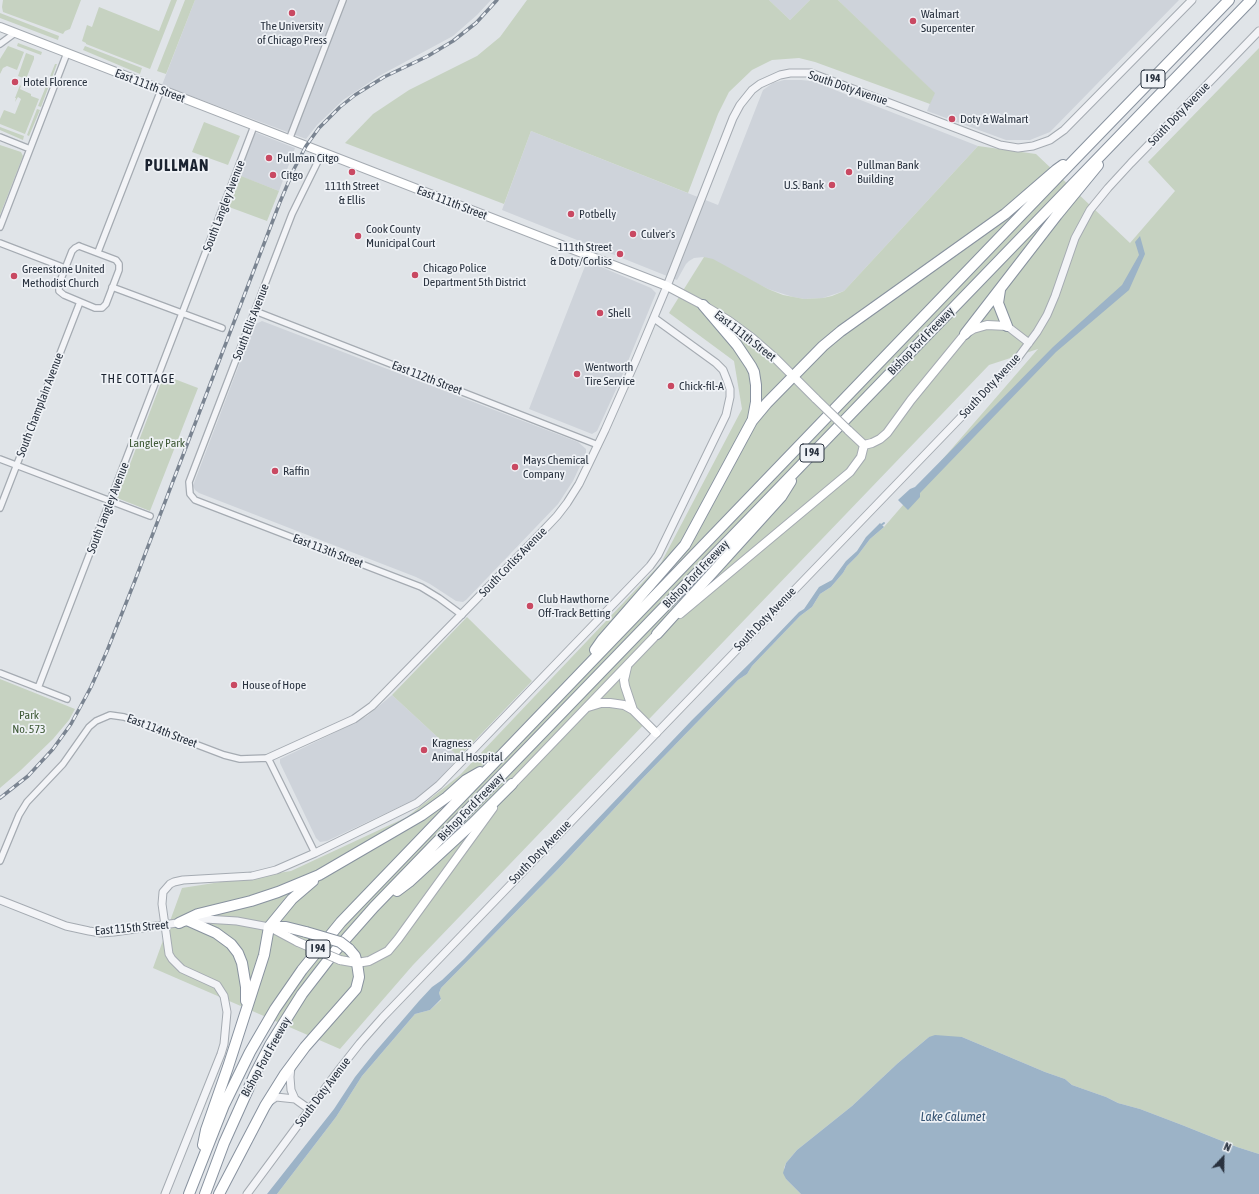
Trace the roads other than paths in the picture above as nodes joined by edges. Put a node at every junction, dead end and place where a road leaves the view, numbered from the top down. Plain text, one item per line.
1 (343, 0) edge
2 (1192, 0) edge
3 (1229, 0) edge
4 (1251, 0) edge
5 (0, 27) edge
6 (1259, 31) edge
7 (15, 33) junction
8 (0, 44) edge
9 (67, 53) junction
10 (161, 90) junction
11 (254, 126) junction
12 (1122, 132) junction
13 (0, 137) edge
14 (289, 140) junction
15 (30, 149) junction
16 (322, 153) junction
17 (1077, 157) junction
18 (0, 227) edge
19 (0, 243) edge
20 (98, 252) junction
21 (65, 268) junction
22 (667, 286) junction
23 (1002, 286) junction
24 (112, 287) junction
25 (80, 302) junction
26 (703, 304) junction
27 (255, 311) junction
28 (182, 313) junction
29 (654, 318) junction
30 (1006, 326) junction
31 (222, 328) dead end
32 (965, 334) junction
33 (1029, 343) junction
34 (793, 378) junction
35 (752, 421) junction
36 (598, 445) junction
37 (864, 445) junction
38 (0, 458) edge
39 (17, 465) junction
40 (801, 465) junction
41 (190, 494) joint
42 (110, 501) junction
43 (0, 508) edge
44 (150, 516) dead end
45 (462, 615) junction
46 (657, 634) junction
47 (628, 664) junction
48 (582, 670) junction
49 (0, 673) edge
50 (38, 688) junction
51 (67, 699) dead end
52 (587, 707) junction
53 (633, 710) junction
54 (656, 733) junction
55 (268, 758) junction
56 (492, 765) junction
57 (512, 784) junction
58 (315, 853) junction
59 (0, 861) edge
60 (319, 875) junction
61 (0, 900) edge
62 (374, 907) junction
63 (184, 922) junction
64 (165, 925) junction
65 (269, 927) junction
66 (357, 963) junction
67 (246, 1011) junction
68 (292, 1065) junction
69 (295, 1099) junction
70 (265, 1106) junction
71 (309, 1109) junction
72 (198, 1171) junction
73 (165, 1194) edge
74 (189, 1194) edge
75 (205, 1194) edge
76 (219, 1194) edge
77 (247, 1194) edge

1 - 14 street
2 - 22 street, South Doty Avenue
3 - 17 highway, Bishop Ford Freeway / I 94
4 - 12 highway, Bishop Ford Freeway / I 94
5 - 7 main road, East 111th Street
6 - 33 street, South Doty Avenue
7 - 8 street
7 - 9 main road, East 111th Street
9 - 10 main road, East 111th Street
9 - 15 street
10 - 11 main road, East 111th Street
10 - 20 street
11 - 14 main road, East 111th Street
11 - 28 street, South Langley Avenue
12 - 23 highway
12 - 40 highway, Bishop Ford Freeway / I 94
13 - 15 street
14 - 16 main road, East 111th Street
15 - 18 street
16 - 22 main road, East 111th Street
16 - 27 street, South Ellis Avenue
17 - 34 highway
17 - 48 highway, Bishop Ford Freeway / I 94
19 - 21 street
20 - 21 street
20 - 24 street
21 - 25 street
22 - 26 main road, East 111th Street
22 - 29 street, South Corliss Avenue
23 - 30 highway
23 - 32 highway
24 - 25 street
24 - 28 street
25 - 39 street, South Champlain Avenue
26 - 34 main road, East 111th Street
26 - 35 highway
27 - 36 street, East 112th Street
27 - 41 street, South Ellis Avenue
28 - 31 street
28 - 42 street, South Langley Avenue
29 - 36 street, South Corliss Avenue
29 - 58 street
30 - 32 main road
30 - 33 street
32 - 37 main road
33 - 54 street, South Doty Avenue
34 - 35 highway
34 - 37 main road, East 111th Street, bridge
35 - 48 highway
36 - 45 street, South Corliss Avenue
37 - 46 main road
38 - 39 street
39 - 42 street
39 - 43 street, South Champlain Avenue
40 - 46 highway
40 - 62 highway, Bishop Ford Freeway / I 94
41 - 45 street, East 113th Street
42 - 44 street
42 - 50 street, South Langley Avenue
45 - 55 street, South Corliss Avenue
46 - 47 main road
47 - 52 main road
47 - 53 main road
48 - 56 highway, Bishop Ford Freeway / I 94
49 - 50 street
50 - 51 street
52 - 53 main road
52 - 57 main road
53 - 54 main road
54 - 71 street, South Doty Avenue
55 - 58 street
55 - 59 street, East 114th Street
56 - 60 highway
56 - 72 highway, Bishop Ford Freeway / I 94
57 - 62 highway
57 - 66 main road
58 - 64 street
60 - 63 highway
60 - 65 highway
61 - 64 street, East 115th Street
62 - 75 highway, Bishop Ford Freeway / I 94
63 - 64 street, East 115th Street
63 - 65 street, East 115th Street
63 - 67 highway
64 - 73 street
65 - 66 main road, bridge
65 - 66 highway, bridge
65 - 67 highway
66 - 68 highway
67 - 72 highway
68 - 69 street
68 - 70 highway
69 - 70 street
69 - 71 street
70 - 76 highway
71 - 77 street, South Doty Avenue
72 - 74 highway, Bishop Ford Freeway / I 94

